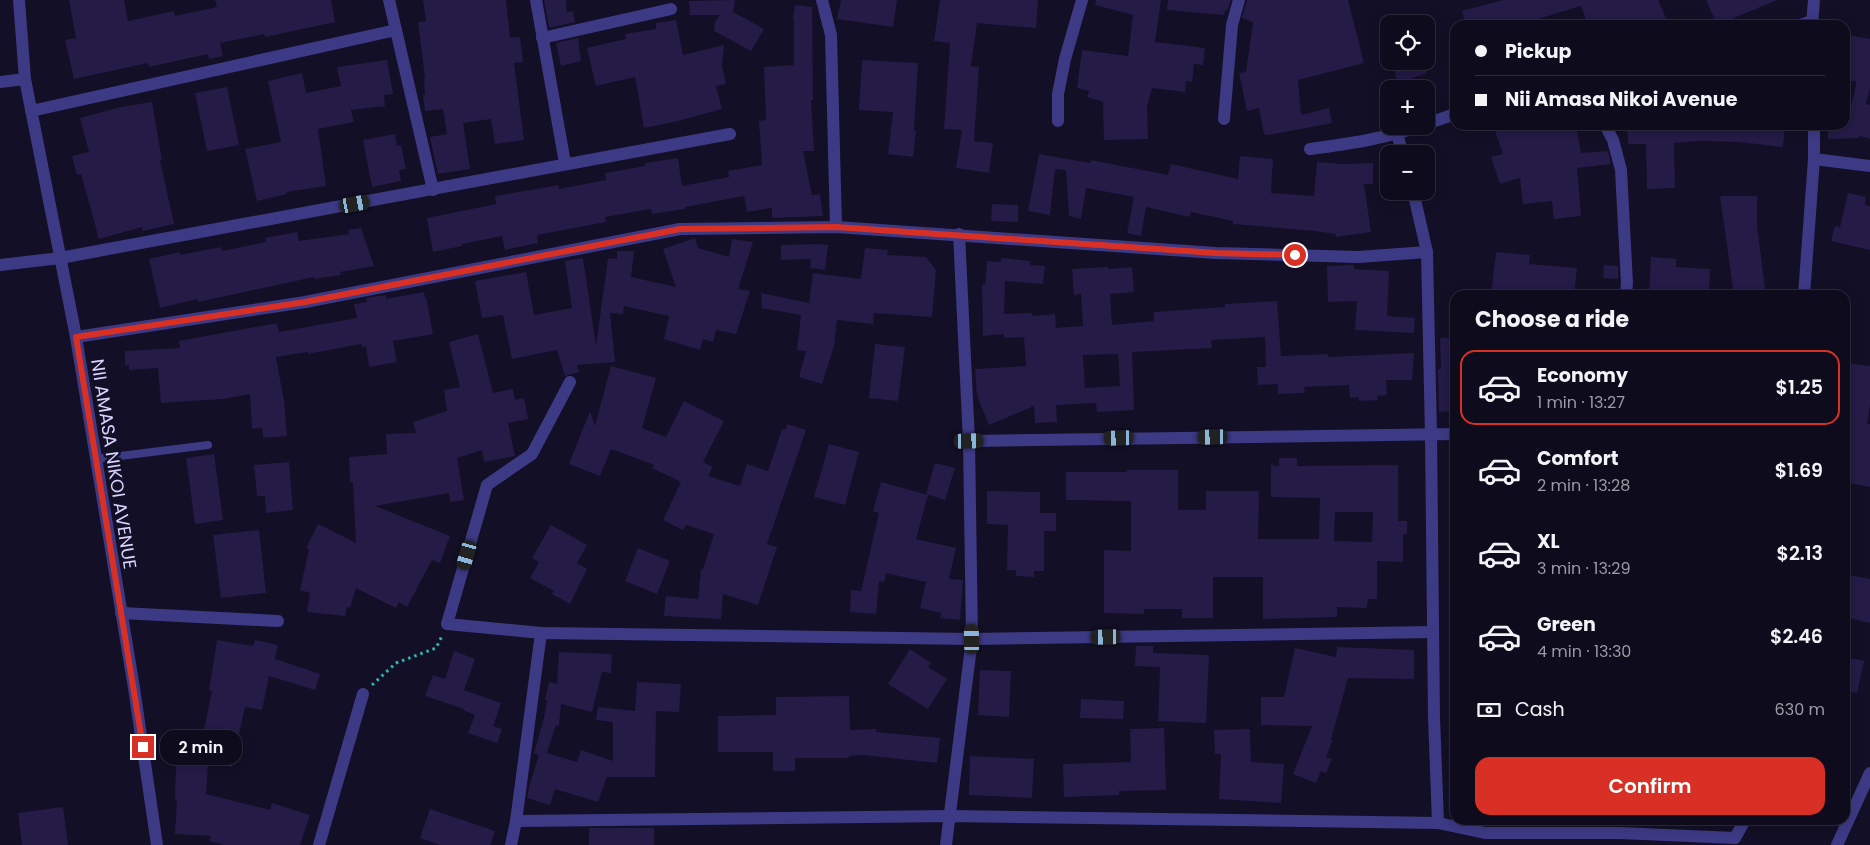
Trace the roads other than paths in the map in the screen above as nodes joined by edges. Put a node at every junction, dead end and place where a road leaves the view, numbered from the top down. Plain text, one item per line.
1 (19, 0) edge
2 (389, 0) edge
3 (536, 0) edge
4 (822, 0) edge
5 (1082, 0) edge
6 (1240, 0) edge
7 (1814, 0) edge
8 (671, 9) dead end
9 (1809, 20) edge
10 (396, 30) junction
11 (542, 38) junction
12 (25, 79) junction
13 (0, 82) edge
14 (31, 110) junction
15 (1450, 116) edge
16 (1224, 119) dead end
17 (1435, 121) edge
18 (1058, 122) dead end
19 (1608, 130) edge
20 (1814, 130) edge
21 (730, 134) dead end
22 (1392, 135) edge
23 (1310, 149) dead end
24 (1814, 159) junction
25 (565, 163) junction
26 (1870, 166) edge
27 (433, 190) junction
28 (1415, 200) edge
29 (836, 227) junction
30 (959, 234) junction
31 (1427, 252) junction
32 (60, 258) junction
33 (0, 265) edge
34 (1626, 290) edge
35 (1804, 290) edge
36 (76, 337) junction
37 (570, 382) dead end
38 (1450, 434) edge
39 (1431, 435) junction
40 (969, 441) junction
41 (208, 445) dead end
42 (96, 459) junction
43 (121, 613) junction
44 (278, 621) dead end
45 (1433, 632) junction
46 (540, 633) junction
47 (972, 639) junction
48 (363, 694) road end
49 (1870, 773) edge
50 (949, 816) junction
51 (1850, 817) edge
52 (516, 821) junction
53 (1438, 823) junction
54 (1742, 825) edge
55 (1846, 825) edge
56 (1620, 826) edge
57 (1483, 839) edge
58 (1734, 842) edge
59 (157, 845) edge
60 (318, 845) edge
61 (511, 845) edge
62 (946, 845) edge
63 (1837, 845) edge

1 - 12 street, NII AMASA NIKOI AVENUE
2 - 10 street
3 - 11 street
4 - 29 street
5 - 18 street
6 - 16 street
7 - 9 street
8 - 11 street
10 - 14 street
10 - 27 street
11 - 25 street
12 - 13 street
12 - 14 street, NII AMASA NIKOI AVENUE
14 - 32 street, NII AMASA NIKOI AVENUE
15 - 17 street
19 - 34 street
20 - 24 street
21 - 25 street
22 - 23 street
24 - 26 street
24 - 35 street
25 - 27 street
27 - 32 street
28 - 31 street
29 - 30 street
29 - 36 street
30 - 31 street
30 - 40 street
31 - 39 street
32 - 33 street
32 - 36 street, NII AMASA NIKOI AVENUE
36 - 42 street, NII AMASA NIKOI AVENUE
37 - 46 street
38 - 39 street
39 - 40 street
39 - 45 street
40 - 47 street
41 - 42 lane
42 - 43 street, NII AMASA NIKOI AVENUE
43 - 44 street
43 - 59 street, NII AMASA NIKOI AVENUE
45 - 47 street
45 - 53 street
46 - 47 street
46 - 52 street
47 - 50 street
48 - 60 street
49 - 51 street
50 - 52 street
50 - 53 street
50 - 62 street
52 - 61 street
53 - 57 street
54 - 58 street
55 - 63 street
56 - 57 street
56 - 58 street

